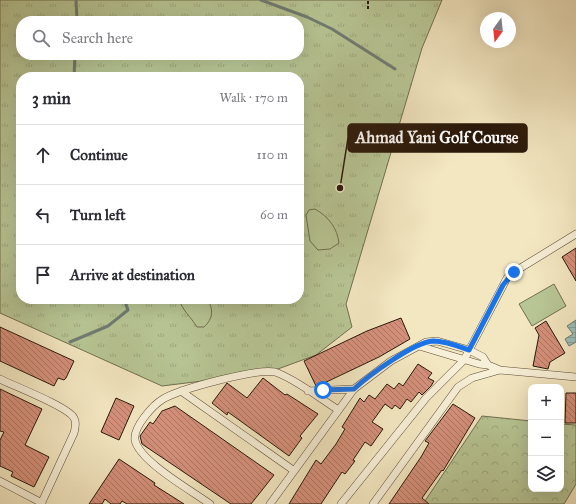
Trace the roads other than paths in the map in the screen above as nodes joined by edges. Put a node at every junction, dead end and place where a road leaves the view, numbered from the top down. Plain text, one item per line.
1 (576, 234) edge
2 (418, 346) junction
3 (469, 350) junction
4 (464, 360) junction
5 (488, 364) junction
6 (500, 370) junction
7 (576, 377) edge
8 (0, 379) edge
9 (354, 389) junction
10 (181, 391) junction
11 (307, 391) junction
12 (337, 410) junction
13 (293, 470) junction
14 (0, 481) edge
15 (41, 503) edge
16 (210, 504) edge
17 (270, 504) edge
18 (341, 504) edge
19 (373, 504) edge

1 - 3 street
2 - 3 street
2 - 4 street
2 - 9 street
3 - 4 street
3 - 5 street
4 - 5 street
4 - 18 street
5 - 6 street
6 - 7 street
6 - 19 street
8 - 15 street
9 - 11 street
9 - 12 street
10 - 11 street
10 - 13 street
10 - 16 street
11 - 12 street
12 - 13 street
13 - 17 street
14 - 15 street

